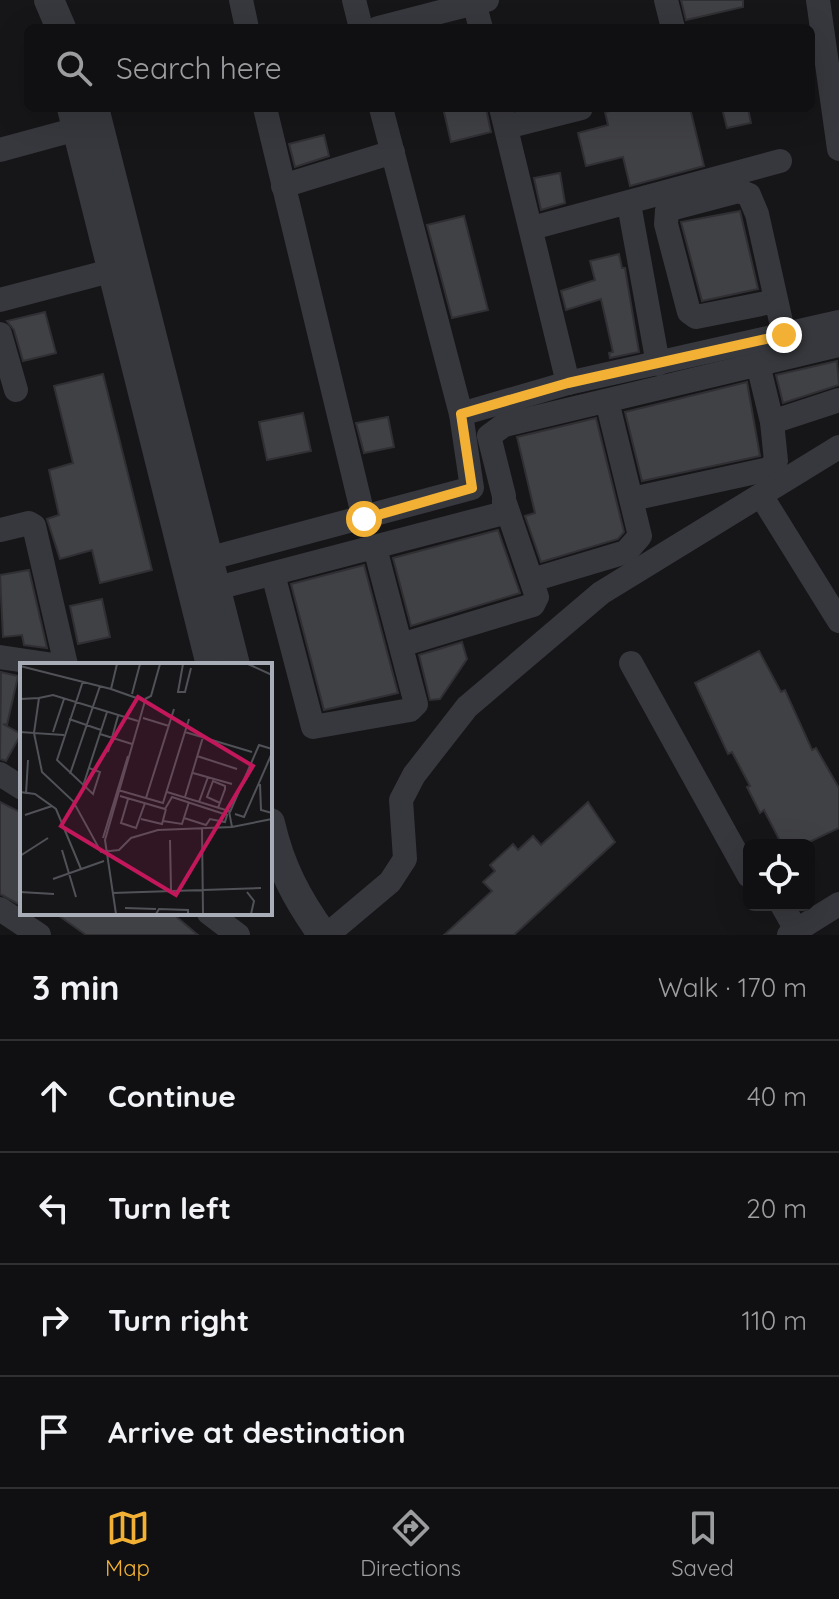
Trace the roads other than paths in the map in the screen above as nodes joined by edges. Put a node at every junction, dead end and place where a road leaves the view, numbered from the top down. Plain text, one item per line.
1 (49, 0) edge
2 (241, 0) edge
3 (354, 0) edge
4 (666, 0) edge
5 (818, 0) edge
6 (480, 2) edge
7 (59, 24) edge
8 (246, 24) edge
9 (360, 24) edge
10 (394, 24) edge
11 (481, 24) edge
12 (672, 24) edge
13 (266, 112) edge
14 (382, 112) edge
15 (550, 112) edge
16 (81, 115) edge
17 (504, 118) edge
18 (839, 149) edge
19 (0, 150) edge
20 (393, 152) junction
21 (780, 161) dead end
22 (283, 186) junction
23 (629, 204) junction
24 (532, 228) junction
25 (114, 270) junction
26 (0, 300) edge
27 (776, 301) junction
28 (839, 322) edge
29 (0, 334) edge
30 (784, 335) junction
31 (839, 345) edge
32 (658, 364) junction
33 (758, 364) junction
34 (568, 383) junction
35 (16, 390) dead end
36 (839, 400) edge
37 (607, 401) junction
38 (461, 414) junction
39 (772, 422) junction
40 (839, 447) edge
41 (762, 497) junction
42 (632, 499) junction
43 (505, 503) junction
44 (364, 519) junction
45 (0, 530) edge
46 (375, 548) junction
47 (205, 570) junction
48 (273, 574) junction
49 (532, 580) junction
50 (839, 621) edge
51 (401, 645) junction
52 (0, 657) edge
53 (40, 663) edge
54 (66, 663) edge
55 (211, 663) edge
56 (234, 663) edge
57 (631, 663) dead end
58 (0, 774) edge
59 (20, 787) edge
60 (272, 830) edge
61 (743, 865) edge
62 (272, 892) edge
63 (839, 904) edge
64 (0, 909) edge
65 (784, 911) edge
66 (212, 915) edge
67 (792, 933) edge
68 (39, 935) edge
69 (238, 935) edge
70 (302, 935) edge
71 (325, 935) edge

1 - 7 street
2 - 8 street
3 - 9 street
4 - 12 street
5 - 18 street
6 - 10 street
6 - 11 street
13 - 22 street
14 - 20 street
15 - 17 street
16 - 19 street
16 - 25 street
16 - 47 street
17 - 24 street
20 - 22 street
20 - 38 street
21 - 23 street
22 - 44 street
23 - 24 street
23 - 32 street
24 - 34 street
25 - 26 street
25 - 47 street
27 - 27 street
27 - 30 street
28 - 30 street
29 - 35 street
30 - 32 street
31 - 33 street
32 - 34 street
33 - 37 street
33 - 39 street
34 - 38 street
36 - 39 street
37 - 42 street
37 - 43 street
38 - 44 street
39 - 42 street
40 - 41 street
41 - 50 street
41 - 71 street
42 - 49 street
43 - 46 street
43 - 49 street
44 - 47 street
45 - 54 street
46 - 48 street
46 - 51 street
47 - 48 street
47 - 55 street
47 - 56 street
48 - 51 street
49 - 51 street
52 - 53 street
57 - 61 street
58 - 59 street
60 - 71 street
62 - 70 street
63 - 67 street
64 - 68 street
65 - 67 street
66 - 69 street

